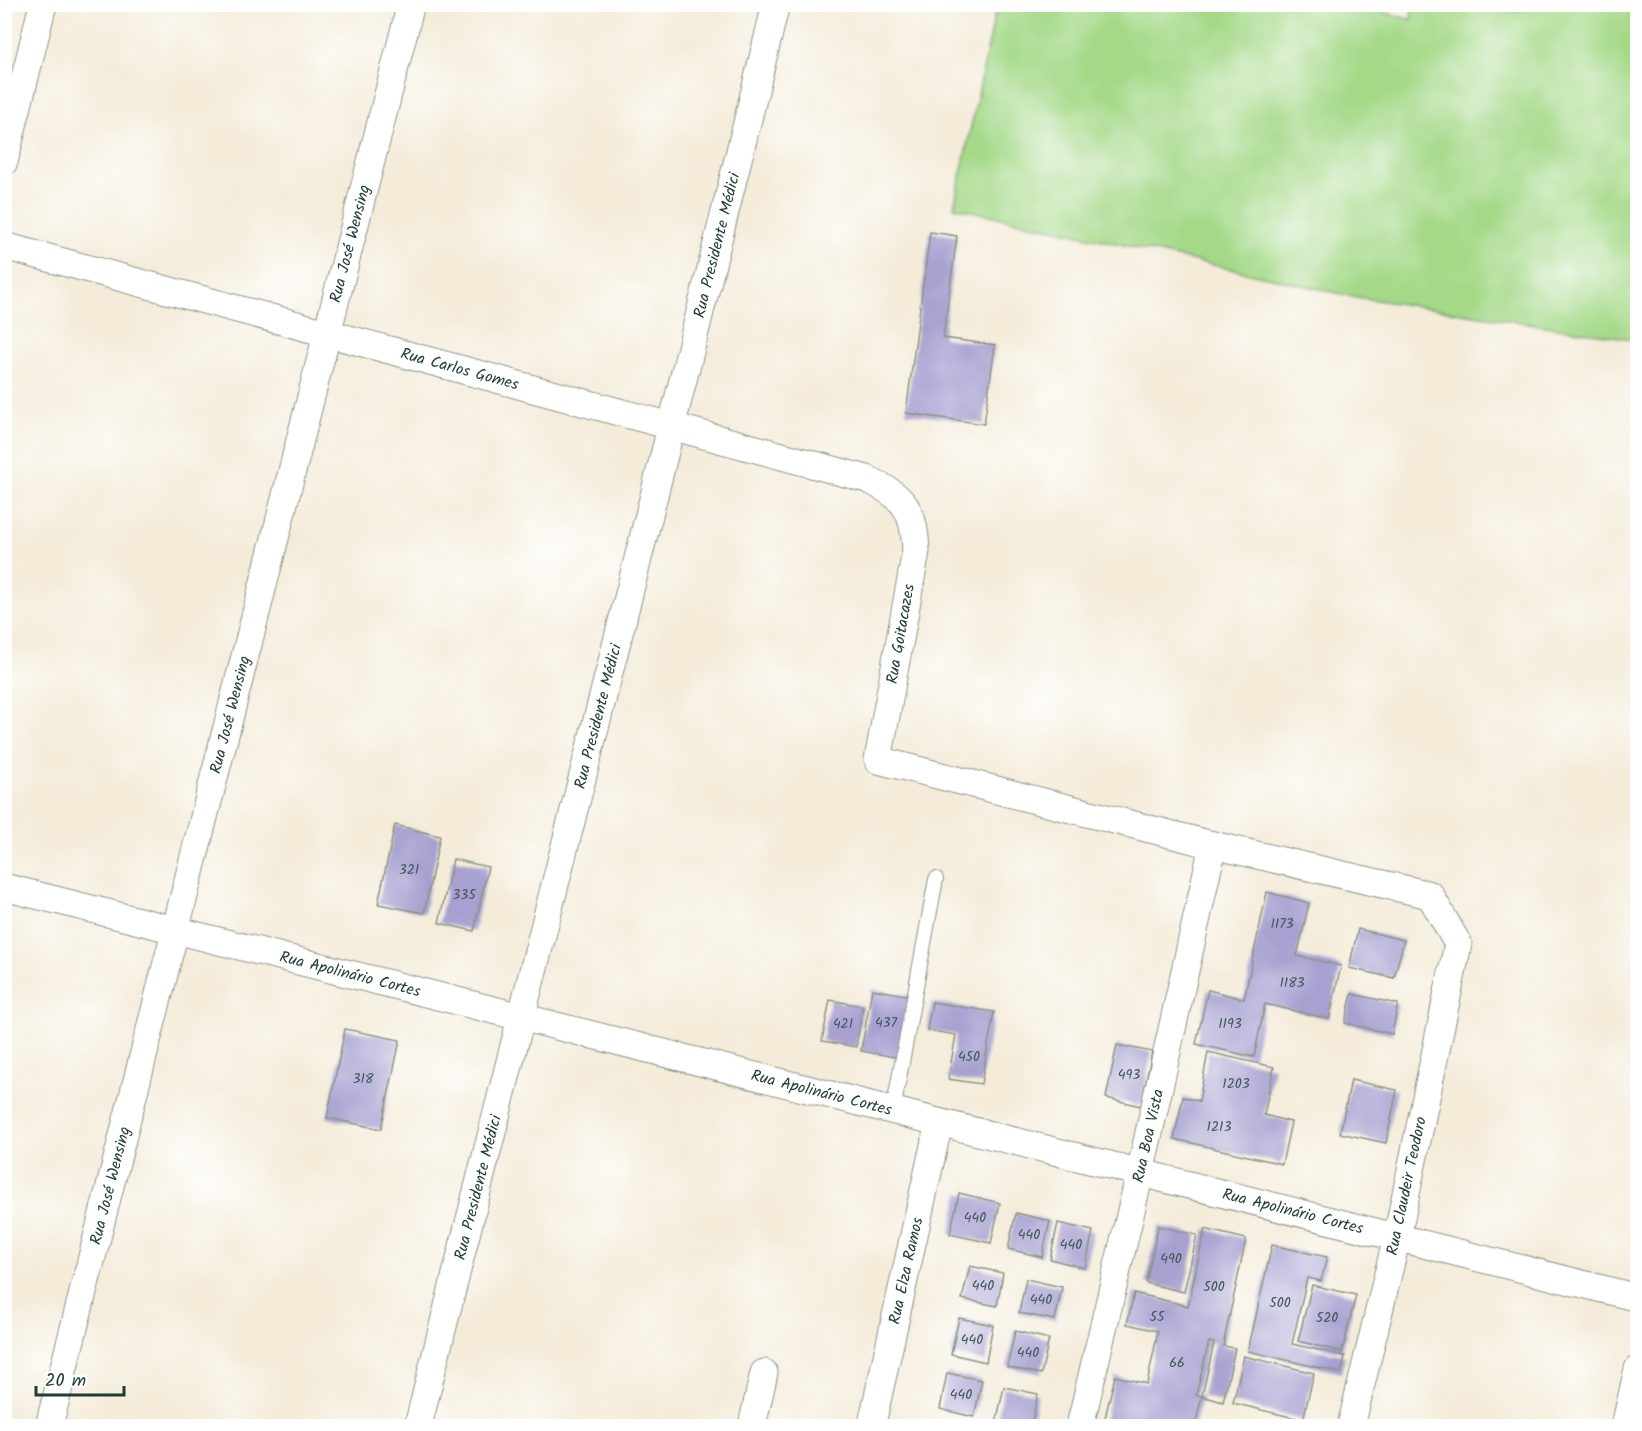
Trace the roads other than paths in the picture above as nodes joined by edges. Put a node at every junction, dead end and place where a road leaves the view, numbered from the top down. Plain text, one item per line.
1 (44, 4) edge
2 (411, 4) edge
3 (776, 4) edge
4 (4, 162) edge
5 (4, 246) edge
6 (328, 335) junction
7 (674, 425) junction
8 (909, 508) joint
9 (1213, 845) junction
10 (936, 879) dead end
11 (4, 887) edge
12 (173, 930) junction
13 (520, 1018) junction
14 (893, 1111) junction
15 (939, 1123) junction
16 (1140, 1173) junction
17 (1396, 1237) junction
18 (1638, 1298) edge
19 (1638, 1369) edge
20 (764, 1373) dead end
21 (873, 1419) dead end
22 (49, 1426) edge
23 (418, 1426) edge
24 (752, 1426) edge
25 (1080, 1426) edge
26 (1351, 1426) edge
27 (1625, 1426) edge

1 - 4 street
2 - 6 street, Rua José Wensing
3 - 7 street, Rua Presidente Médici
5 - 6 street, Rua Carlos Gomes
6 - 7 street, Rua Carlos Gomes
6 - 12 street, Rua José Wensing
7 - 8 street, Rua Carlos Gomes
7 - 13 street, Rua Presidente Médici
8 - 9 street, Rua Goitacazes
9 - 16 street, Rua Boa Vista
9 - 17 street, Rua Claudeir Teodoro
10 - 14 lane
11 - 12 street, Rua Apolinário Cortes
12 - 13 street, Rua Apolinário Cortes
12 - 22 street, Rua José Wensing
13 - 14 street, Rua Apolinário Cortes
13 - 23 street, Rua Presidente Médici
14 - 15 street, Rua Apolinário Cortes
15 - 16 street, Rua Apolinário Cortes
15 - 21 street, Rua Elza Ramos
16 - 17 street, Rua Apolinário Cortes
16 - 25 street, Rua Boa Vista
17 - 18 street, Rua Apolinário Cortes
17 - 26 street, Rua Claudeir Teodoro
19 - 27 street
20 - 24 street

